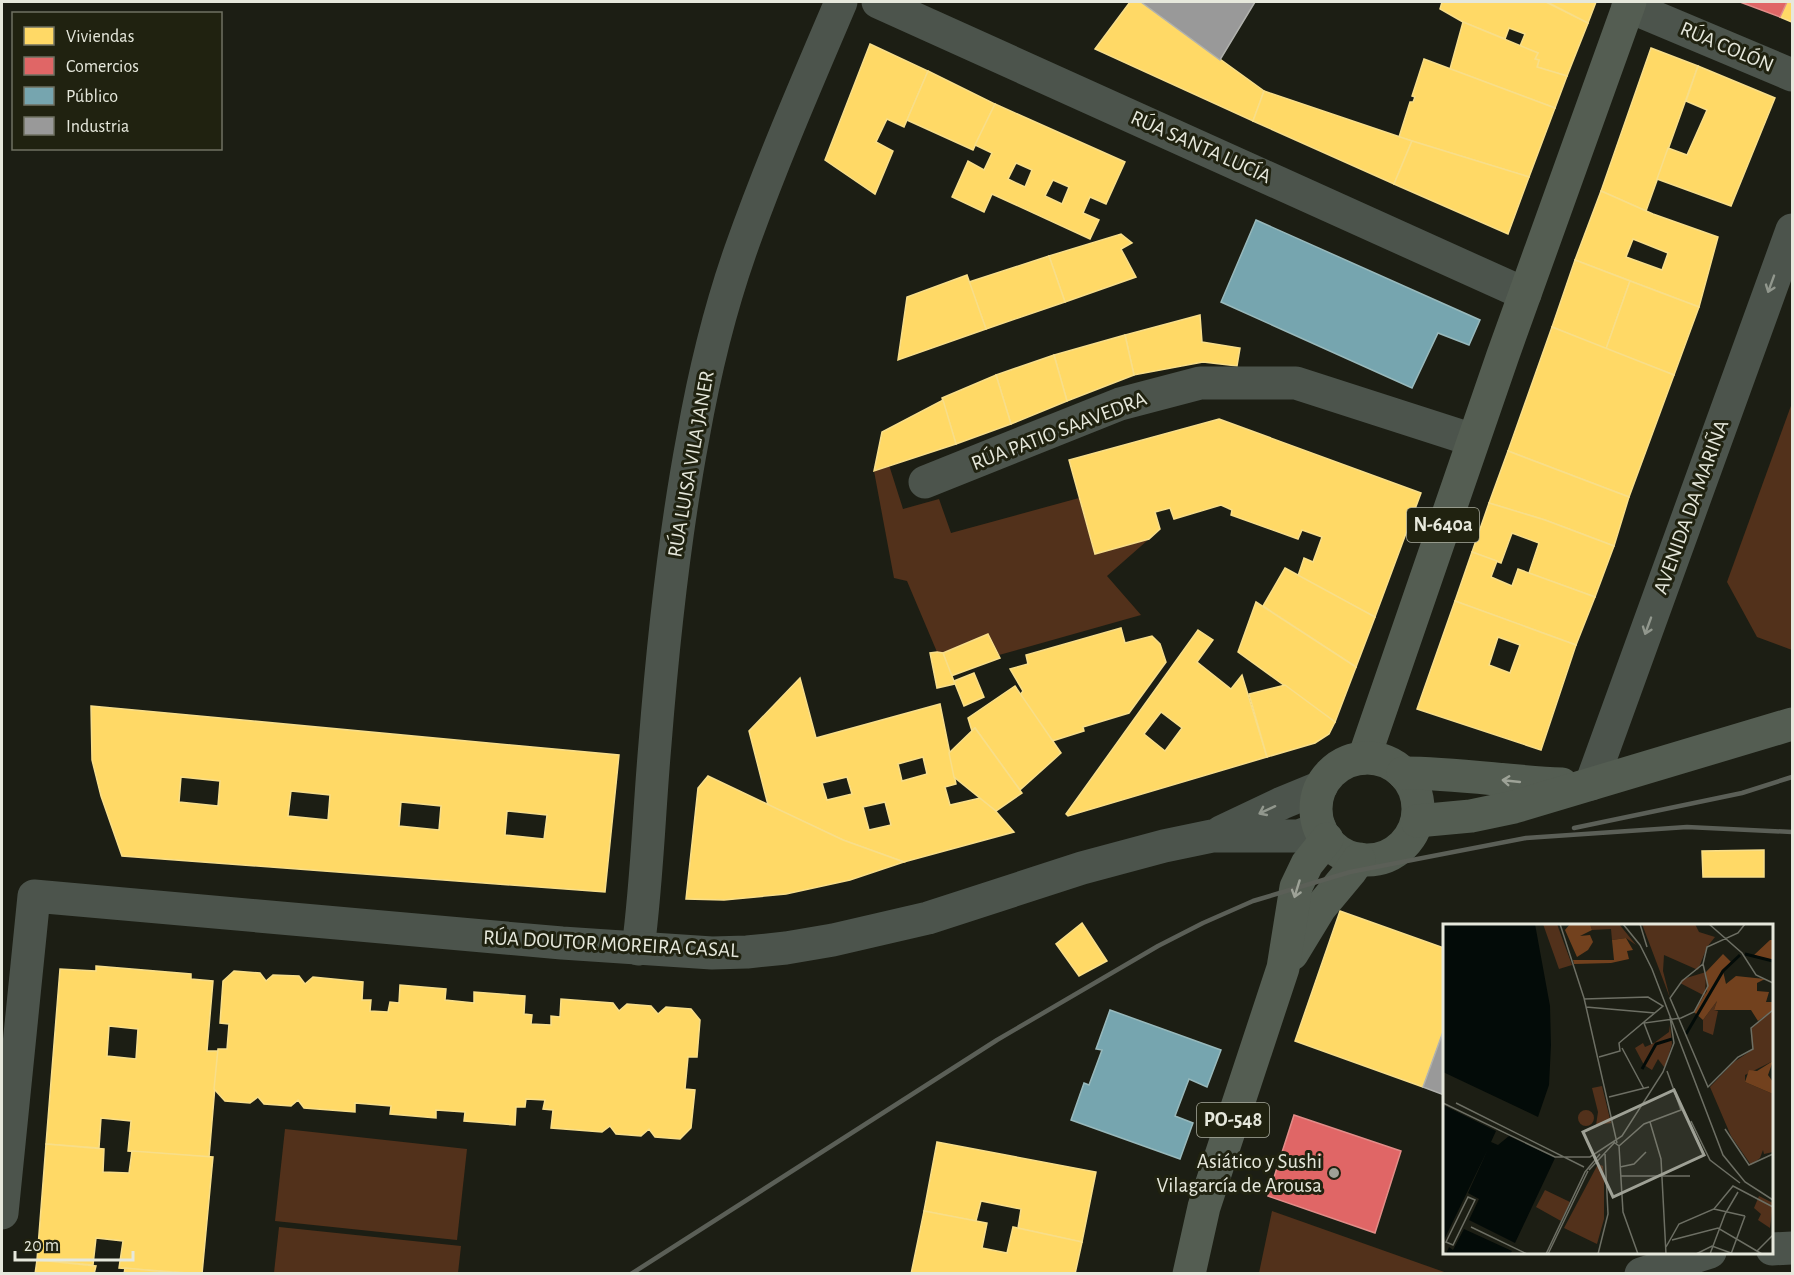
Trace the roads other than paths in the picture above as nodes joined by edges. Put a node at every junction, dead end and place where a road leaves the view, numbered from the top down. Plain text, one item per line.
1 (841, 2) edge
2 (878, 2) edge
3 (1629, 4) edge
4 (1792, 75) edge
5 (1792, 230) edge
6 (1525, 294) junction
7 (1473, 440) junction
8 (926, 482) dead end
9 (1792, 724) edge
10 (1364, 758) junction
11 (1403, 773) junction
12 (1591, 784) junction
13 (1321, 788) junction
14 (1417, 821) junction
15 (1324, 834) junction
16 (1212, 836) junction
17 (1359, 859) junction
18 (638, 949) junction
19 (1283, 968) junction
20 (2, 1213) edge
21 (1792, 1248) edge
22 (1773, 1249) edge
23 (1704, 1254) edge
24 (1189, 1274) edge
25 (1641, 1274) edge

1 - 18 street, RÚA LUISA VILA JANER
2 - 6 street, RÚA SANTA LUCÍA
3 - 4 street, RÚA COLÓN
3 - 6 main road, N-640a
5 -> 12 street, AVENIDA DA MARIÑA
6 - 7 main road, N-640a
7 - 8 street, RÚA PATIO SAAVEDRA
7 - 10 main road, N-640a
9 - 12 main road
10 - 11 main road
10 - 13 main road
12 -> 11 main road
11 - 14 main road
12 - 14 main road
13 - 15 main road
13 -> 16 street, RÚA DOUTOR MOREIRA CASAL
14 - 17 main road
15 - 16 street, RÚA DOUTOR MOREIRA CASAL
15 - 17 main road
15 -> 19 main road, PO-548
16 - 18 street, RÚA DOUTOR MOREIRA CASAL
17 - 19 main road, PO-548
18 - 20 street, RÚA DOUTOR MOREIRA CASAL
19 - 24 main road, PO-548
21 - 22 street
23 - 25 street

